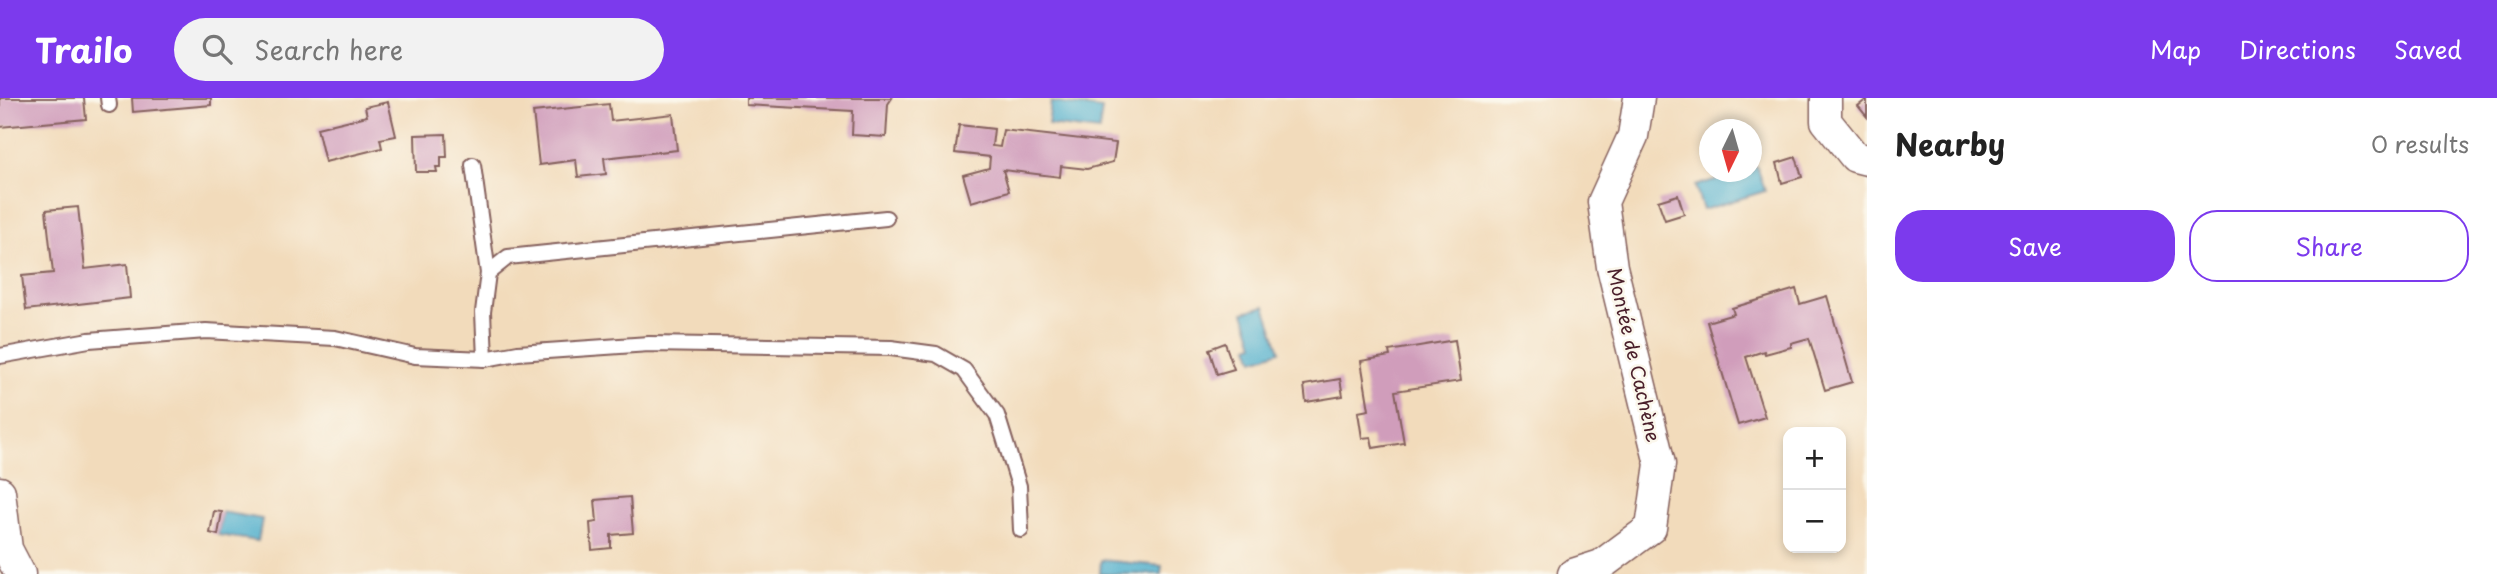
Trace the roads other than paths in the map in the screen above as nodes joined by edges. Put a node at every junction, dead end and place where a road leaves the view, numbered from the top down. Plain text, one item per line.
1 (1639, 98) edge
2 (1826, 98) edge
3 (1867, 160) edge
4 (473, 165) dead end
5 (886, 218) dead end
6 (488, 272) junction
7 (0, 356) edge
8 (485, 359) junction
9 (1, 509) edge
10 (1021, 530) dead end
11 (20, 574) edge
12 (1573, 574) edge

1 - 12 street, Montée de Cachène
2 - 3 street
4 - 6 lane
5 - 6 lane
6 - 8 lane
7 - 8 lane
8 - 10 lane
9 - 11 street

